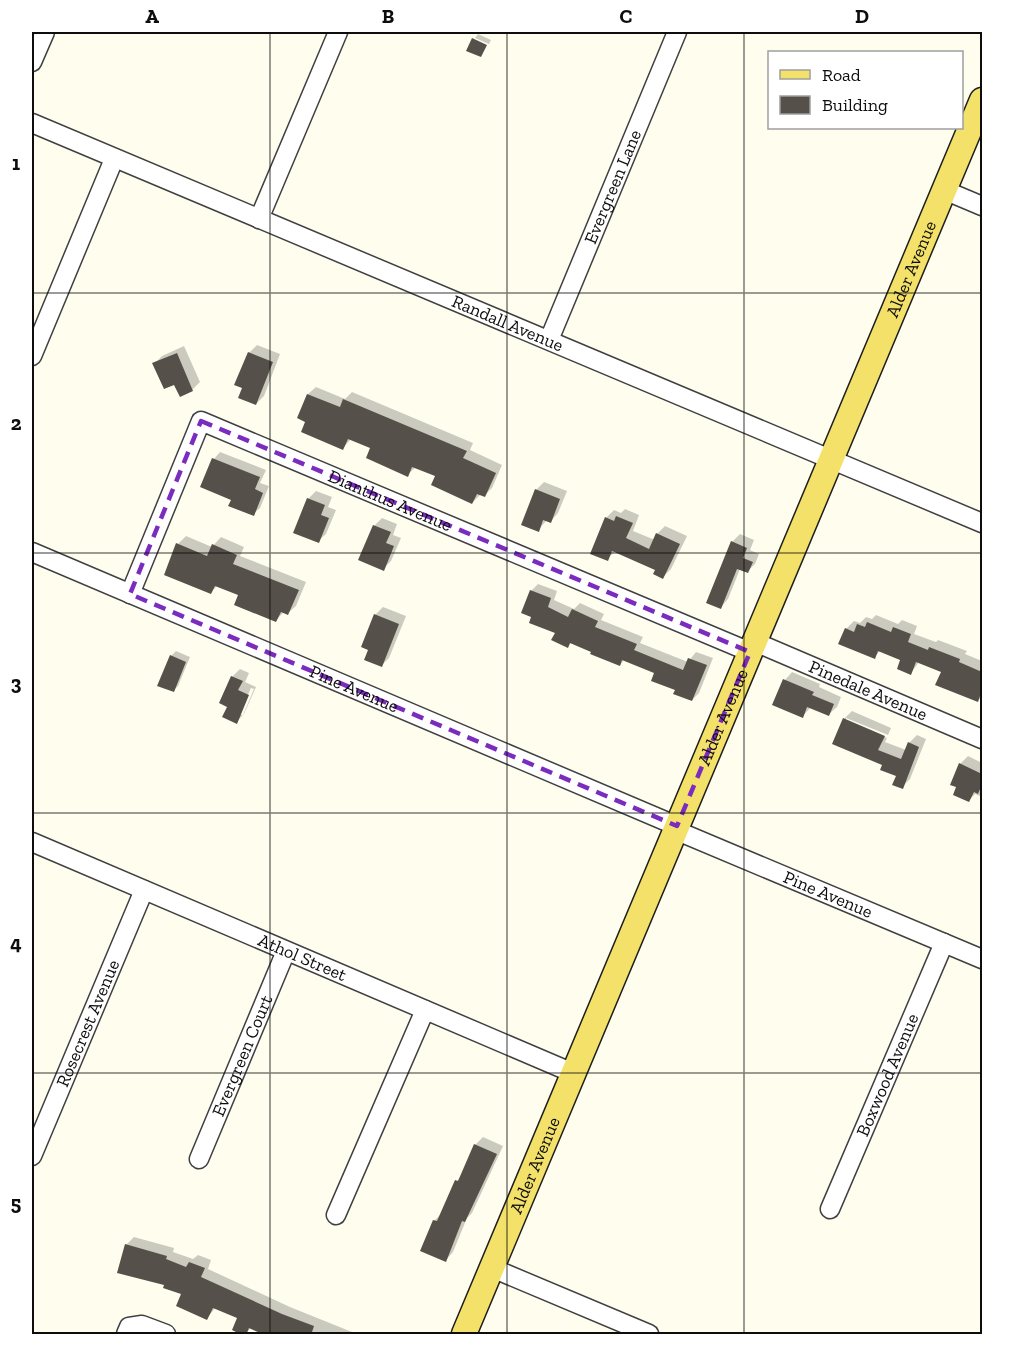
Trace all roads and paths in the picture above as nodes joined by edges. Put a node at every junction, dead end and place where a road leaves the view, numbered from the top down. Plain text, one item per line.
1 (45, 32) edge
2 (338, 32) edge
3 (677, 32) edge
4 (32, 62) edge
5 (982, 100) edge
6 (32, 123) edge
7 (114, 159) junction
8 (944, 190) junction
9 (982, 206) edge
10 (259, 219) junction
11 (549, 340) junction
12 (32, 356) edge
13 (830, 460) junction
14 (982, 523) edge
15 (32, 552) edge
16 (130, 594) junction
17 (753, 647) junction
18 (982, 739) edge
19 (676, 828) junction
20 (32, 842) edge
21 (144, 890) junction
22 (944, 943) junction
23 (286, 951) junction
24 (982, 959) edge
25 (426, 1010) junction
26 (573, 1073) junction
27 (32, 1156) edge
28 (200, 1158) dead end
29 (830, 1209) dead end
30 (336, 1215) dead end
31 (492, 1268) junction
32 (128, 1331) edge
33 (166, 1335) edge
34 (464, 1335) edge
35 (650, 1335) edge

1 - 4 street
2 - 10 street
3 - 11 street, Evergreen Lane
5 - 8 main road, Alder Avenue
6 - 7 street, Randall Avenue
7 - 10 street, Randall Avenue
7 - 12 street
8 - 9 street
8 - 13 main road, Alder Avenue
10 - 11 street, Randall Avenue
11 - 13 street, Randall Avenue
13 - 14 street, Randall Avenue
13 - 17 main road, Alder Avenue
15 - 16 street, Pine Avenue
16 - 17 street, Dianthus Avenue
16 - 19 street, Pine Avenue
17 - 18 street, Pinedale Avenue
17 - 19 main road, Alder Avenue
19 - 22 street, Pine Avenue
19 - 26 main road, Alder Avenue
20 - 21 street, Athol Street
21 - 23 street, Athol Street
21 - 27 street, Rosecrest Avenue
22 - 24 street, Pine Avenue
22 - 29 street, Boxwood Avenue
23 - 25 street, Athol Street
23 - 28 street, Evergreen Court
25 - 26 street, Athol Street
25 - 30 street
26 - 31 main road, Alder Avenue
31 - 34 main road, Alder Avenue
31 - 35 street
32 - 33 street

